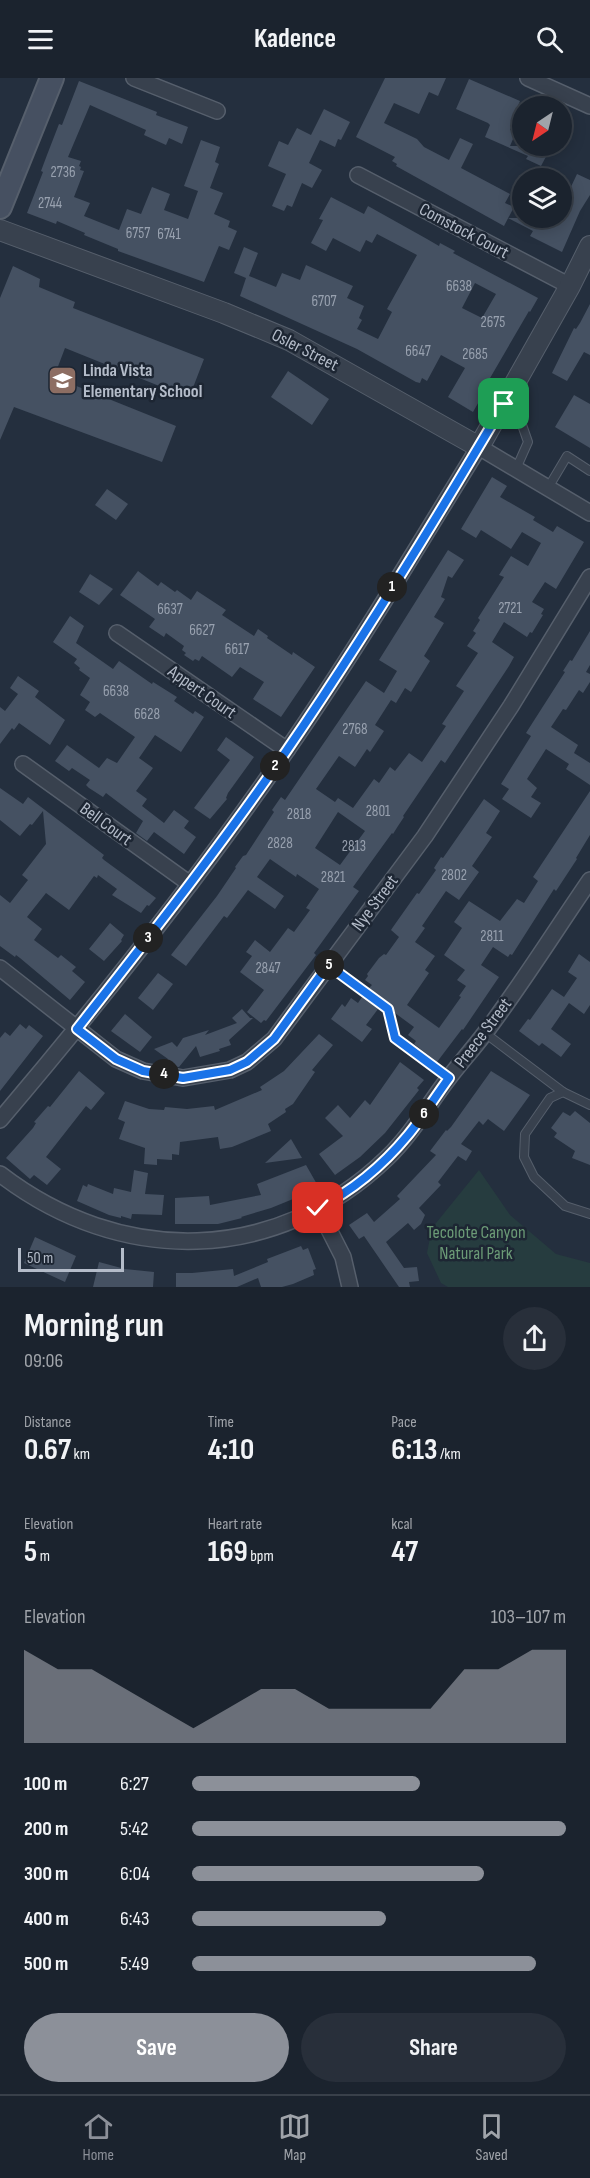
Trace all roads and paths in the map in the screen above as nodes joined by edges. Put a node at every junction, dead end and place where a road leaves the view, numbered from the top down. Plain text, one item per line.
1 (52, 78) edge
2 (134, 78) edge
3 (528, 78) edge
4 (590, 106) edge
5 (216, 111) dead end
6 (358, 175) dead end
7 (0, 207) edge
8 (0, 230) edge
9 (590, 246) edge
10 (570, 286) junction
11 (504, 404) junction
12 (479, 447) junction
13 (516, 469) junction
14 (590, 471) edge
15 (548, 488) junction
16 (590, 513) edge
17 (590, 577) edge
18 (117, 633) dead end
19 (287, 750) junction
20 (22, 764) dead end
21 (590, 880) edge
22 (190, 884) junction
23 (328, 965) junction
24 (0, 968) edge
25 (77, 1029) junction
26 (485, 1033) junction
27 (449, 1078) junction
28 (562, 1092) junction
29 (590, 1105) edge
30 (0, 1120) edge
31 (0, 1174) edge
32 (318, 1208) junction
33 (590, 1214) edge
34 (350, 1287) edge

1 - 7 main road
2 - 5 street
3 - 4 street
6 - 10 street, Comstock Court
8 - 12 street, Osler Street
9 - 10 street
10 - 11 street
11 - 12 street
11 - 13 lane
12 - 13 street, Osler Street
12 - 19 street
13 - 15 street, Osler Street
14 - 15 lane
15 - 16 street, Osler Street
17 - 23 street, Nye Street
18 - 19 street, Appert Court
19 - 22 street
20 - 22 street, Bell Court
21 - 26 street, Preece Street
22 - 25 street
23 - 25 street, Nye Street
23 - 27 lane
24 - 25 street, Nye Street
25 - 30 street
26 - 27 street, Preece Street
26 - 28 lane
27 - 32 street, Preece Street
28 - 29 lane
28 - 33 lane
31 - 32 street, Preece Street
32 - 34 street

